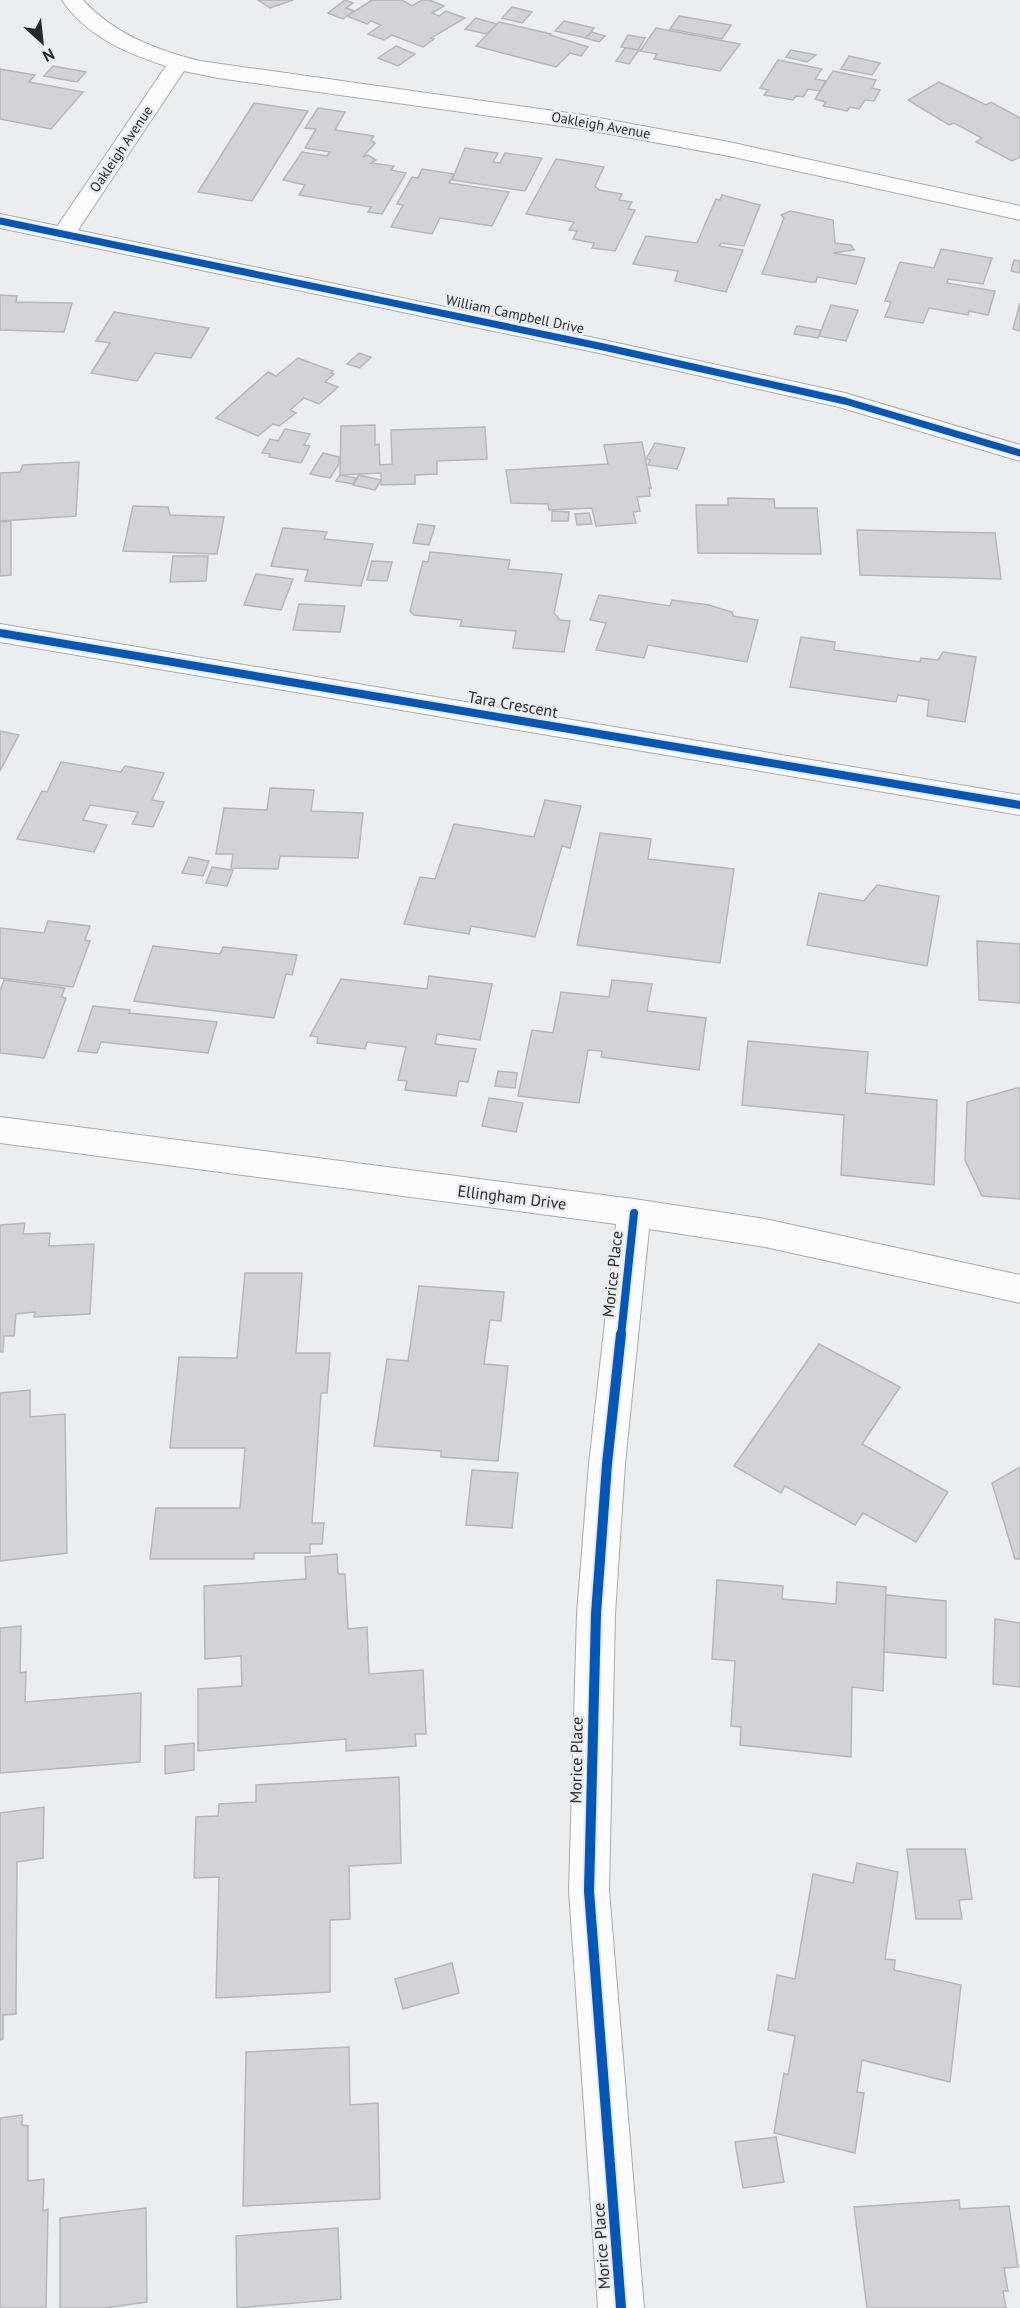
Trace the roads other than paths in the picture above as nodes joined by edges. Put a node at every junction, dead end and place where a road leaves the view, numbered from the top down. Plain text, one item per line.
1 (72, 0) edge
2 (178, 64) junction
3 (1020, 213) edge
4 (0, 221) edge
5 (64, 234) junction
6 (1020, 453) edge
7 (0, 633) edge
8 (1020, 805) edge
9 (0, 1130) edge
10 (634, 1213) junction
11 (1020, 1289) edge
12 (621, 2308) edge

1 - 2 street, Oakleigh Avenue
2 - 3 street, Oakleigh Avenue
2 - 5 street, Oakleigh Avenue
4 - 5 street, William Campbell Drive
5 - 6 street, William Campbell Drive
7 - 8 street, Tara Crescent
9 - 10 street, Ellingham Drive
10 - 11 street, Ellingham Drive
10 - 12 street, Morice Place

